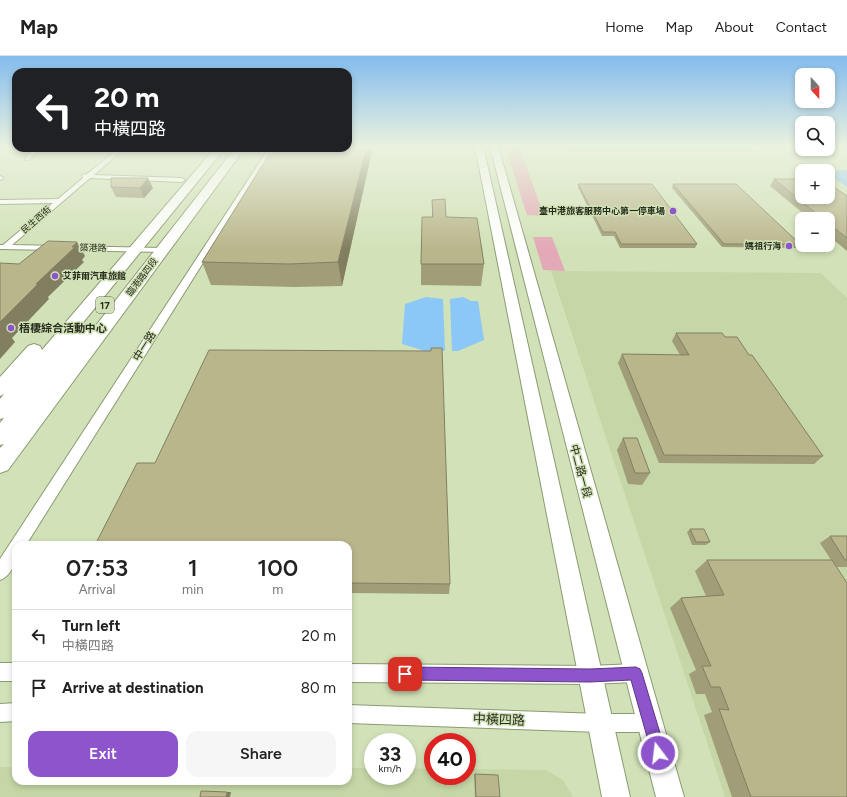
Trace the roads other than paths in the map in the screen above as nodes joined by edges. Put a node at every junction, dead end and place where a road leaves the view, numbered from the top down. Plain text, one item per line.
1 (182, 180) edge
2 (78, 181) edge
3 (195, 181) edge
4 (202, 181) edge
5 (208, 181) edge
6 (251, 181) edge
7 (486, 181) edge
8 (503, 181) edge
9 (57, 201) junction
10 (0, 202) edge
11 (3, 247) edge
12 (142, 249) junction
13 (0, 389) edge
14 (0, 412) edge
15 (0, 437) edge
16 (0, 464) edge
17 (20, 541) edge
18 (12, 554) edge
19 (0, 573) edge
20 (0, 672) edge
21 (12, 672) edge
22 (352, 673) edge
23 (636, 673) junction
24 (590, 675) junction
25 (0, 712) edge
26 (12, 712) edge
27 (352, 714) edge
28 (600, 723) junction
29 (650, 723) junction
30 (616, 797) edge
31 (670, 797) edge

1 - 12 main road, 臨港路四段 / 17
2 - 9 street, 民生西街
3 - 12 main road, 臨港路四段 / 17
4 - 12 main road, 臨港路四段 / 17
5 - 12 main road, 臨港路四段 / 17
6 - 17 street, 中一路
7 - 24 street
8 - 23 street, 中二路一段
9 - 10 street
9 - 11 street, 民生西街
11 - 12 street, 築港路
12 - 13 main road, 臨港路四段 / 17
12 - 14 main road, 臨港路四段 / 17
12 - 15 main road, 臨港路四段 / 17
12 - 16 main road, 臨港路四段 / 17
18 - 19 street, 中一路
20 - 21 street
22 - 24 street
23 - 24 street
23 - 29 street, 中二路一段
24 - 28 street
25 - 26 street
27 - 28 street, 中橫四路
28 - 29 street, 中橫四路
28 - 30 street
29 - 31 street, 中二路一段

